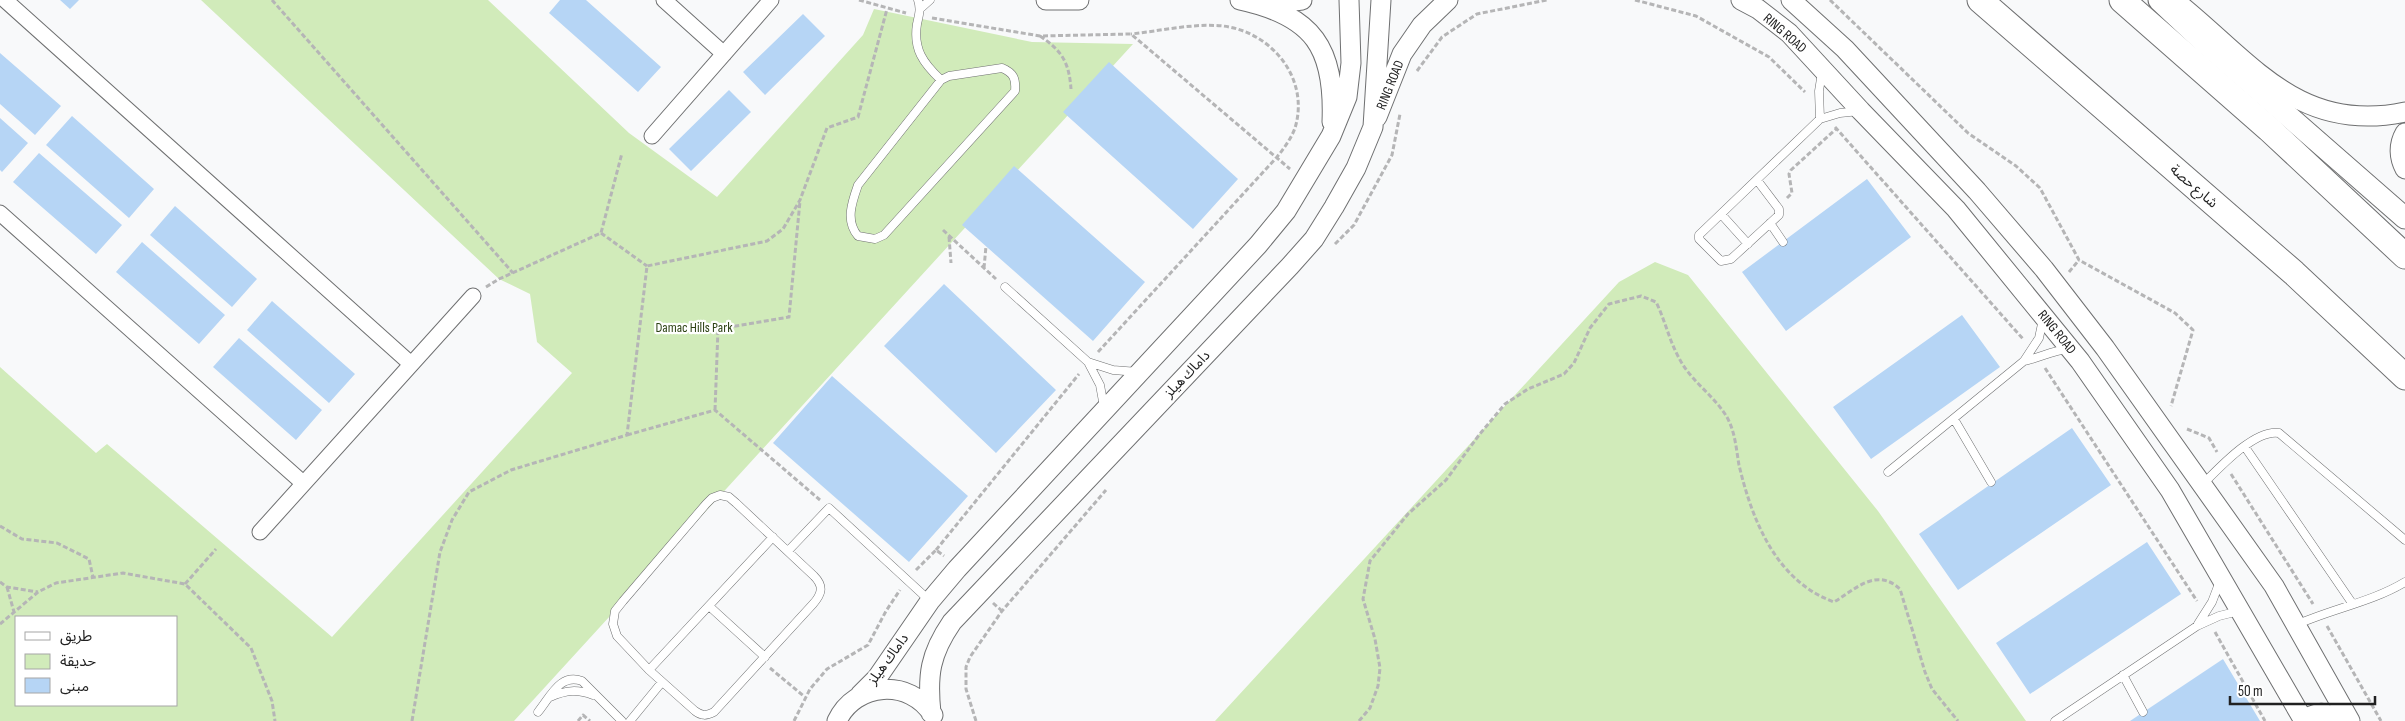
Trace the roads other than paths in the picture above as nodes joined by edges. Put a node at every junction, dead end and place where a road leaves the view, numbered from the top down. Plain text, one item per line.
1 (4, 0) edge
2 (664, 0) edge
3 (772, 0) edge
4 (930, 0) edge
5 (1046, 0) edge
6 (1079, 0) edge
7 (1240, 0) edge
8 (1302, 0) edge
9 (1349, 0) edge
10 (1380, 0) edge
11 (1448, 0) edge
12 (1741, 0) edge
13 (1791, 0) edge
14 (1980, 0) edge
15 (2122, 0) edge
16 (2159, 0) edge
17 (2174, 0) edge
18 (920, 4) edge
19 (1263, 5) junction
20 (724, 54) junction
21 (1822, 67) junction
22 (941, 80) junction
23 (1861, 111) junction
24 (2405, 112) edge
25 (1820, 119) junction
26 (1373, 127) junction
27 (2405, 133) edge
28 (652, 136) dead end
29 (1331, 136) junction
30 (2405, 169) edge
31 (1757, 180) junction
32 (0, 213) edge
33 (1721, 214) junction
34 (2405, 218) edge
35 (1770, 223) junction
36 (1783, 242) dead end
37 (1748, 244) junction
38 (2405, 256) edge
39 (1005, 286) road end
40 (473, 296) road end
41 (2044, 316) junction
42 (2071, 349) junction
43 (2024, 361) junction
44 (1088, 362) junction
45 (411, 364) junction
46 (1140, 372) junction
47 (2405, 377) edge
48 (1104, 410) junction
49 (1954, 418) junction
50 (2245, 447) junction
51 (1888, 472) dead end
52 (1991, 482) dead end
53 (303, 483) junction
54 (2203, 484) junction
55 (260, 532) dead end
56 (773, 537) junction
57 (2405, 540) edge
58 (788, 551) junction
59 (2221, 576) junction
60 (2405, 582) edge
61 (930, 601) junction
62 (2352, 603) junction
63 (709, 606) junction
64 (2241, 610) junction
65 (2207, 617) junction
66 (2296, 625) junction
67 (763, 659) junction
68 (649, 670) junction
69 (2123, 676) junction
70 (662, 682) junction
71 (860, 695) junction
72 (595, 696) junction
73 (550, 697) junction
74 (538, 712) dead end
75 (2143, 712) dead end
76 (933, 717) edge
77 (2303, 720) edge
78 (622, 721) edge
79 (630, 721) edge
80 (837, 721) edge
81 (2055, 721) edge
82 (2335, 721) edge
83 (2350, 721) edge

1 - 45 street
2 - 20 street
3 - 20 street
4 - 18 lane
5 - 6 street
7 - 19 street
8 - 19 street
9 - 29 street, داماك هيلز
10 - 26 street, داماك هيلز
11 - 26 street, RING ROAD
12 - 21 street, RING ROAD
13 - 54 street, RING ROAD
14 - 47 main road, شارع حصة
15 - 38 main road
16 - 34 main road
17 - 24 street
18 - 22 lane
19 - 29 street
20 - 28 street
21 - 23 street, RING ROAD
21 - 25 lane
22 - 22 lane
23 - 25 lane
23 - 41 street, RING ROAD
25 - 31 lane
26 - 76 street, داماك هيلز
27 - 30 street
29 - 46 street, داماك هيلز
31 - 33 lane
31 - 35 lane
32 - 53 street
33 - 37 lane
33 - 37 lane
35 - 36 lane
35 - 37 lane
39 - 44 lane
40 - 45 street
41 - 42 street, RING ROAD
41 - 43 lane
42 - 43 lane
42 - 59 street, RING ROAD
43 - 49 lane
44 - 46 lane
44 - 48 lane
45 - 53 street
46 - 48 street, داماك هيلز
48 - 61 street, داماك هيلز
49 - 51 lane
49 - 52 lane
50 - 54 lane
50 - 57 lane
50 - 62 lane
53 - 55 street
54 - 66 street, RING ROAD
56 - 58 lane
56 - 63 lane
56 - 68 lane
58 - 61 lane
58 - 67 lane
59 - 64 street, RING ROAD
59 - 65 lane
60 - 62 lane
61 - 71 street, داماك هيلز
62 - 66 lane
63 - 67 lane
63 - 68 lane
64 - 65 lane
64 - 77 street, RING ROAD
65 - 69 lane
66 - 83 street, RING ROAD
67 - 70 lane
68 - 70 lane
69 - 75 lane
69 - 81 lane
70 - 79 lane
71 - 76 street
71 - 80 street, داماك هيلز
72 - 73 lane
72 - 73 lane
72 - 78 lane
73 - 74 lane
77 - 82 street

